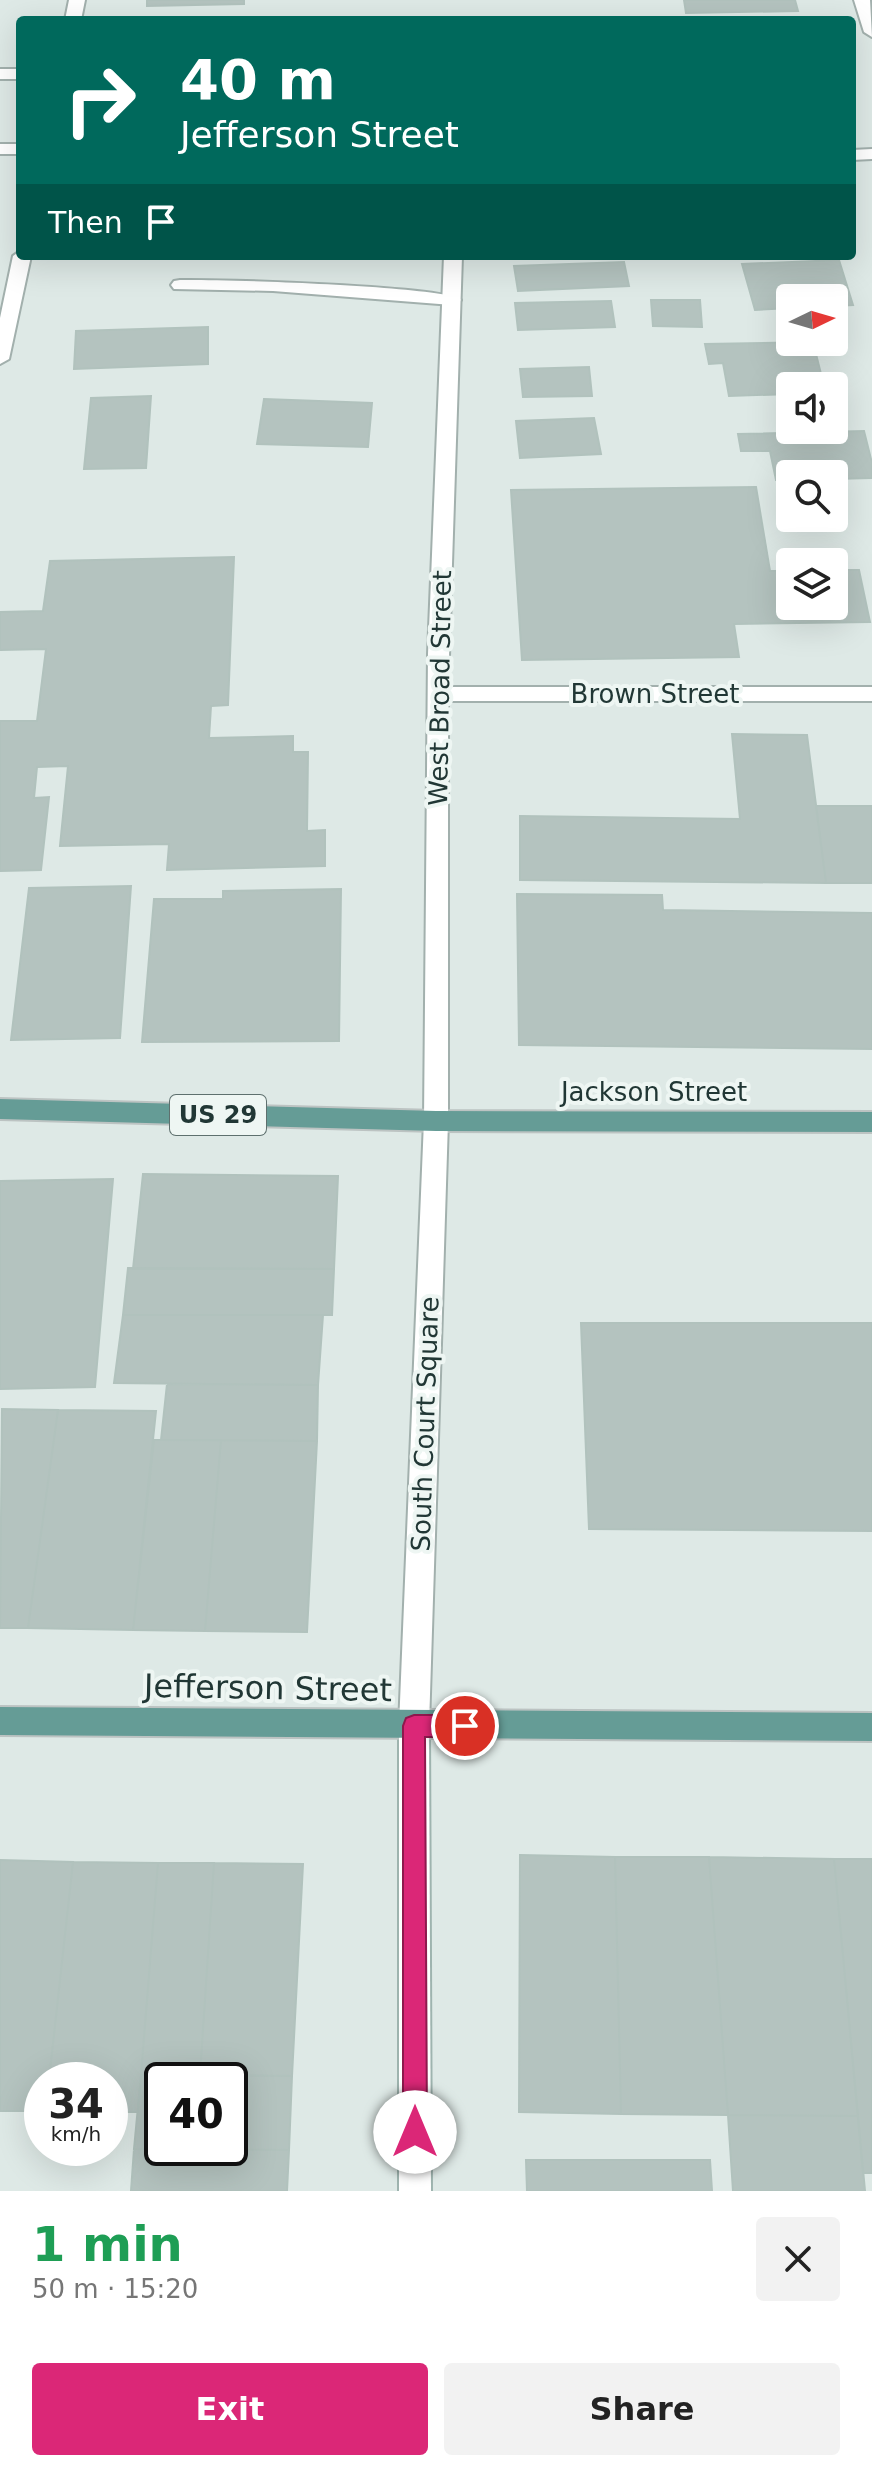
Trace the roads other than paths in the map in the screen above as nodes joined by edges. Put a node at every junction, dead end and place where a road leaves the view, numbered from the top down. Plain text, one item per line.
1 (862, 0) edge
2 (872, 32) edge
3 (21, 260) edge
4 (453, 260) edge
5 (180, 285) dead end
6 (452, 300) junction
7 (0, 359) edge
8 (439, 694) junction
9 (872, 694) edge
10 (0, 1109) edge
11 (436, 1121) junction
12 (872, 1122) edge
13 (0, 1721) edge
14 (414, 1726) junction
15 (872, 1727) edge
16 (415, 2191) edge

1 - 2 street
3 - 7 street
4 - 6 street, West Broad Street
5 - 6 street
6 - 8 street, West Broad Street
8 - 9 street, Brown Street
8 - 11 street, West Broad Street
10 - 11 main road, US 29
11 - 12 main road, Jackson Street / US 29
11 - 14 street, South Court Square
13 - 14 main road, Jefferson Street
14 - 15 main road, Jefferson Street
14 - 16 street, South Court Square

